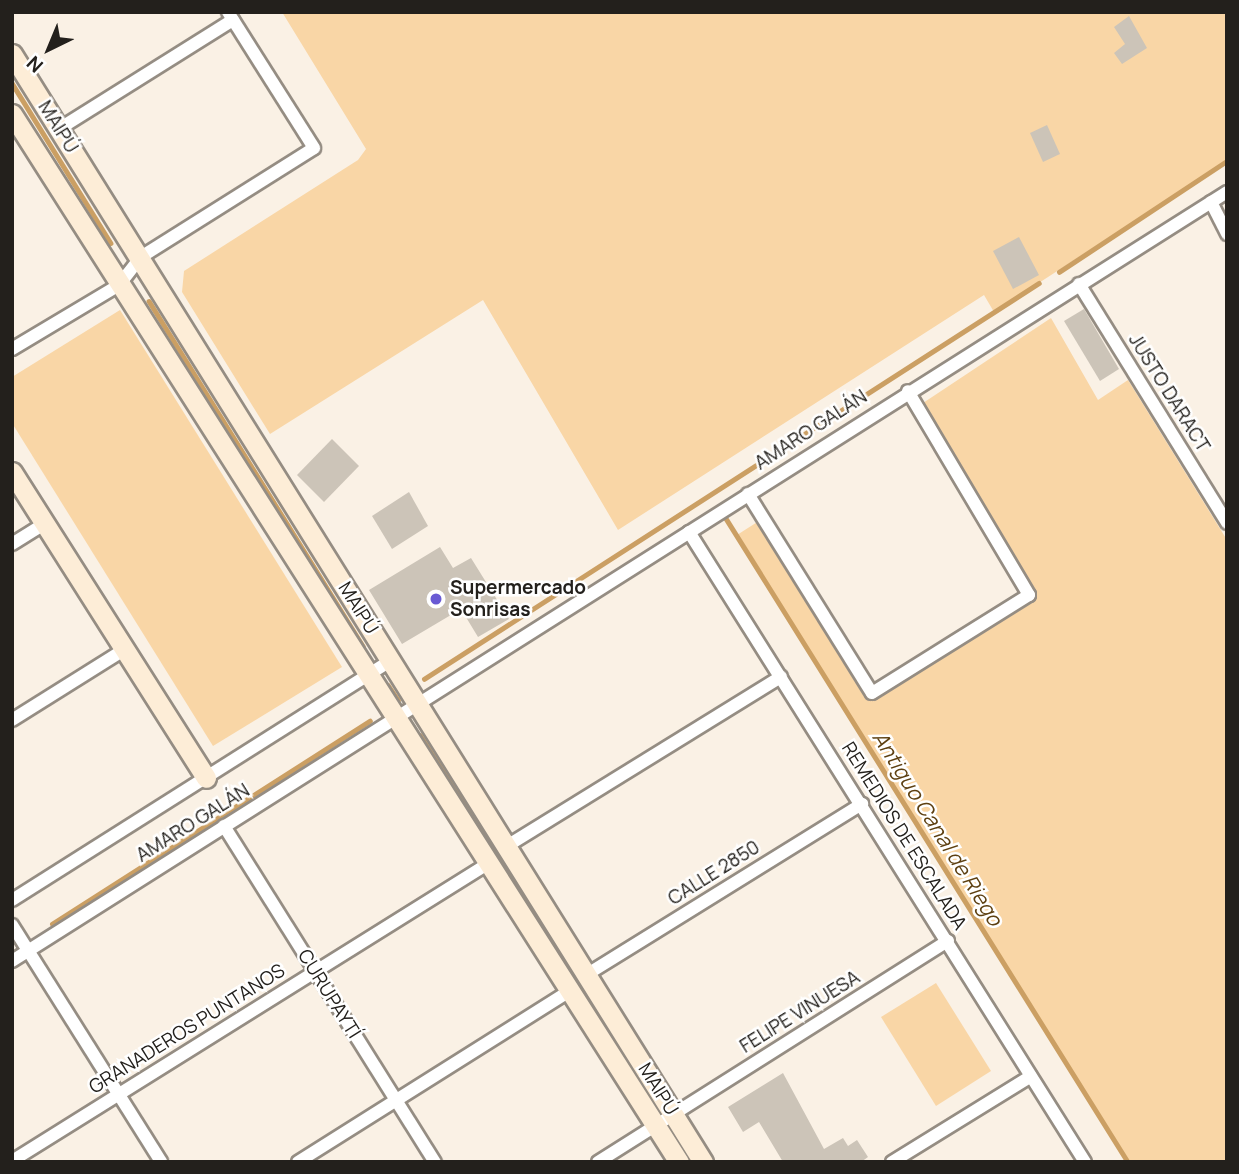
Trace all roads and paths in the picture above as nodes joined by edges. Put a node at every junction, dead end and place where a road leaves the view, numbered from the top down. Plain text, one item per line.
1 (230, 16) edge
2 (12, 54) edge
3 (12, 114) edge
4 (59, 129) junction
5 (1227, 192) edge
6 (1211, 202) junction
7 (1227, 234) edge
8 (141, 257) junction
9 (1079, 284) junction
10 (119, 285) junction
11 (12, 349) edge
12 (908, 391) junction
13 (12, 472) edge
14 (748, 494) junction
15 (1222, 505) edge
16 (45, 523) junction
17 (1227, 523) edge
18 (689, 532) junction
19 (12, 544) edge
20 (125, 649) junction
21 (390, 661) junction
22 (368, 675) junction
23 (781, 677) junction
24 (418, 704) junction
25 (395, 717) junction
26 (12, 720) edge
27 (206, 778) junction
28 (862, 804) junction
29 (224, 826) junction
30 (507, 846) junction
31 (489, 863) junction
32 (12, 900) edge
33 (12, 925) edge
34 (948, 942) junction
35 (28, 950) junction
36 (12, 961) edge
37 (315, 972) junction
38 (586, 975) junction
39 (571, 990) junction
40 (1031, 1076) junction
41 (119, 1094) junction
42 (396, 1100) junction
43 (673, 1115) junction
44 (656, 1125) junction
45 (12, 1161) edge
46 (161, 1162) edge
47 (298, 1162) edge
48 (435, 1162) edge
49 (598, 1162) edge
50 (679, 1162) edge
51 (703, 1162) edge
52 (891, 1162) edge
53 (1085, 1162) edge

1 - 4 street
1 - 8 street
2 - 4 street, MAIPÚ
3 - 10 street, MAIPÚ
4 - 8 street, MAIPÚ
5 - 6 street, AMARO GALÁN
6 - 7 street
6 - 9 street, AMARO GALÁN
8 - 10 street
8 - 21 street, MAIPÚ
9 - 12 street, AMARO GALÁN
9 - 15 street, JUSTO DARACT
10 - 11 street
10 - 22 street, MAIPÚ
12 - 14 street, AMARO GALÁN
12 - 14 street
13 - 16 street
14 - 18 street, AMARO GALÁN
15 - 17 street, JUSTO DARACT
16 - 19 street
16 - 20 street
18 - 23 street, REMEDIOS DE ESCALADA
18 - 24 street, AMARO GALÁN
20 - 26 street
20 - 27 street
21 - 22 street, AMARO GALÁN
21 - 24 street, MAIPÚ
22 - 25 street, MAIPÚ
22 - 27 street, AMARO GALÁN
23 - 28 street, REMEDIOS DE ESCALADA
23 - 30 street
24 - 25 street, AMARO GALÁN
24 - 30 street, MAIPÚ
25 - 29 street, AMARO GALÁN
25 - 31 street, MAIPÚ
27 - 32 street, AMARO GALÁN
28 - 34 street, REMEDIOS DE ESCALADA
28 - 38 street, CALLE 2850
29 - 35 street, AMARO GALÁN
29 - 37 street, CURUPAYTÍ
30 - 38 street, MAIPÚ
31 - 37 street, GRANADEROS PUNTANOS
31 - 39 street, MAIPÚ
33 - 35 street
34 - 40 street, REMEDIOS DE ESCALADA
34 - 43 street, FELIPE VINUESA
35 - 36 street, AMARO GALÁN
35 - 41 street
37 - 41 street, GRANADEROS PUNTANOS
37 - 42 street, CURUPAYTÍ
38 - 43 street, MAIPÚ
39 - 42 street
39 - 44 street, MAIPÚ
40 - 52 street
40 - 53 street, REMEDIOS DE ESCALADA
41 - 45 street, GRANADEROS PUNTANOS
41 - 46 street
42 - 47 street
42 - 48 street, CURUPAYTÍ
43 - 44 street, FELIPE VINUESA
43 - 51 street, MAIPÚ
44 - 49 street
44 - 50 street, MAIPÚ

